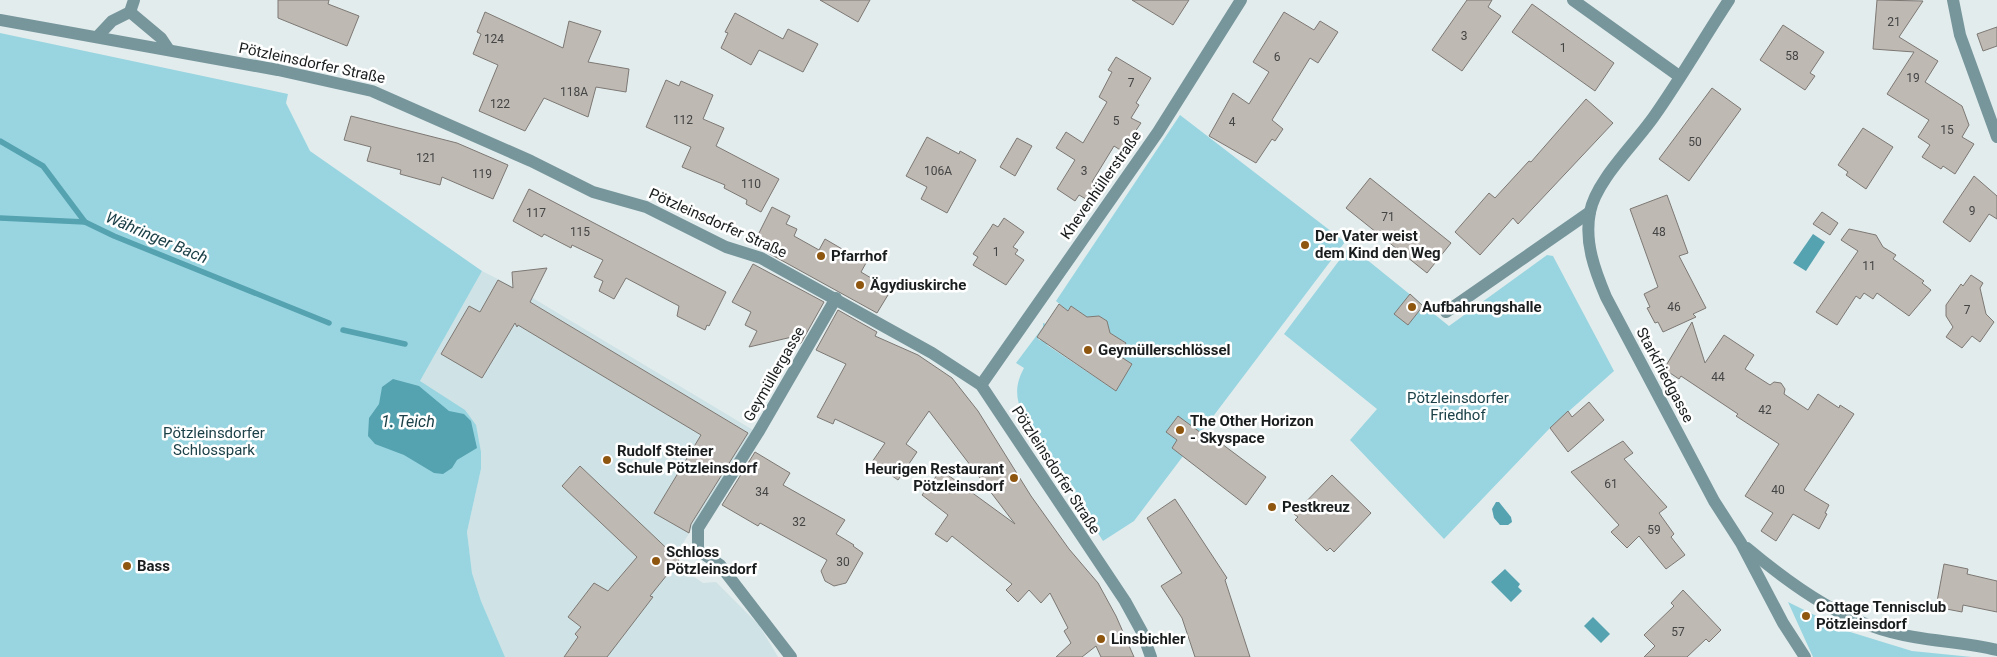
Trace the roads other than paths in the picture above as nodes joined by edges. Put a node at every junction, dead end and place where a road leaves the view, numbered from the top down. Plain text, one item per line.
1 (1241, 0) edge
2 (1573, 0) edge
3 (1729, 0) edge
4 (1953, 0) edge
5 (132, 6) edge
6 (0, 20) edge
7 (97, 37) junction
8 (169, 50) junction
9 (1679, 76) junction
10 (1997, 137) edge
11 (1590, 212) junction
12 (836, 298) junction
13 (1446, 312) dead end
14 (980, 385) junction
15 (1741, 543) junction
16 (1997, 650) edge
17 (791, 657) edge
18 (1151, 657) edge
19 (1805, 657) edge

1 - 14 street, Khevenhüllerstraße
2 - 9 street
3 - 9 street, Starkfriedgasse
4 - 10 street
5 - 7 street
5 - 8 street
6 - 7 street, Pötzleinsdorfer Straße
7 - 8 street, Pötzleinsdorfer Straße
8 - 12 street, Pötzleinsdorfer Straße
9 - 11 street, Starkfriedgasse
11 - 13 street, Starkfriedgasse
11 - 15 street, Starkfriedgasse
12 - 14 street, Pötzleinsdorfer Straße
12 - 17 street, Geymüllergasse
14 - 18 street, Pötzleinsdorfer Straße
15 - 16 street, Starkfriedgasse
15 - 19 street, Starkfriedgasse

